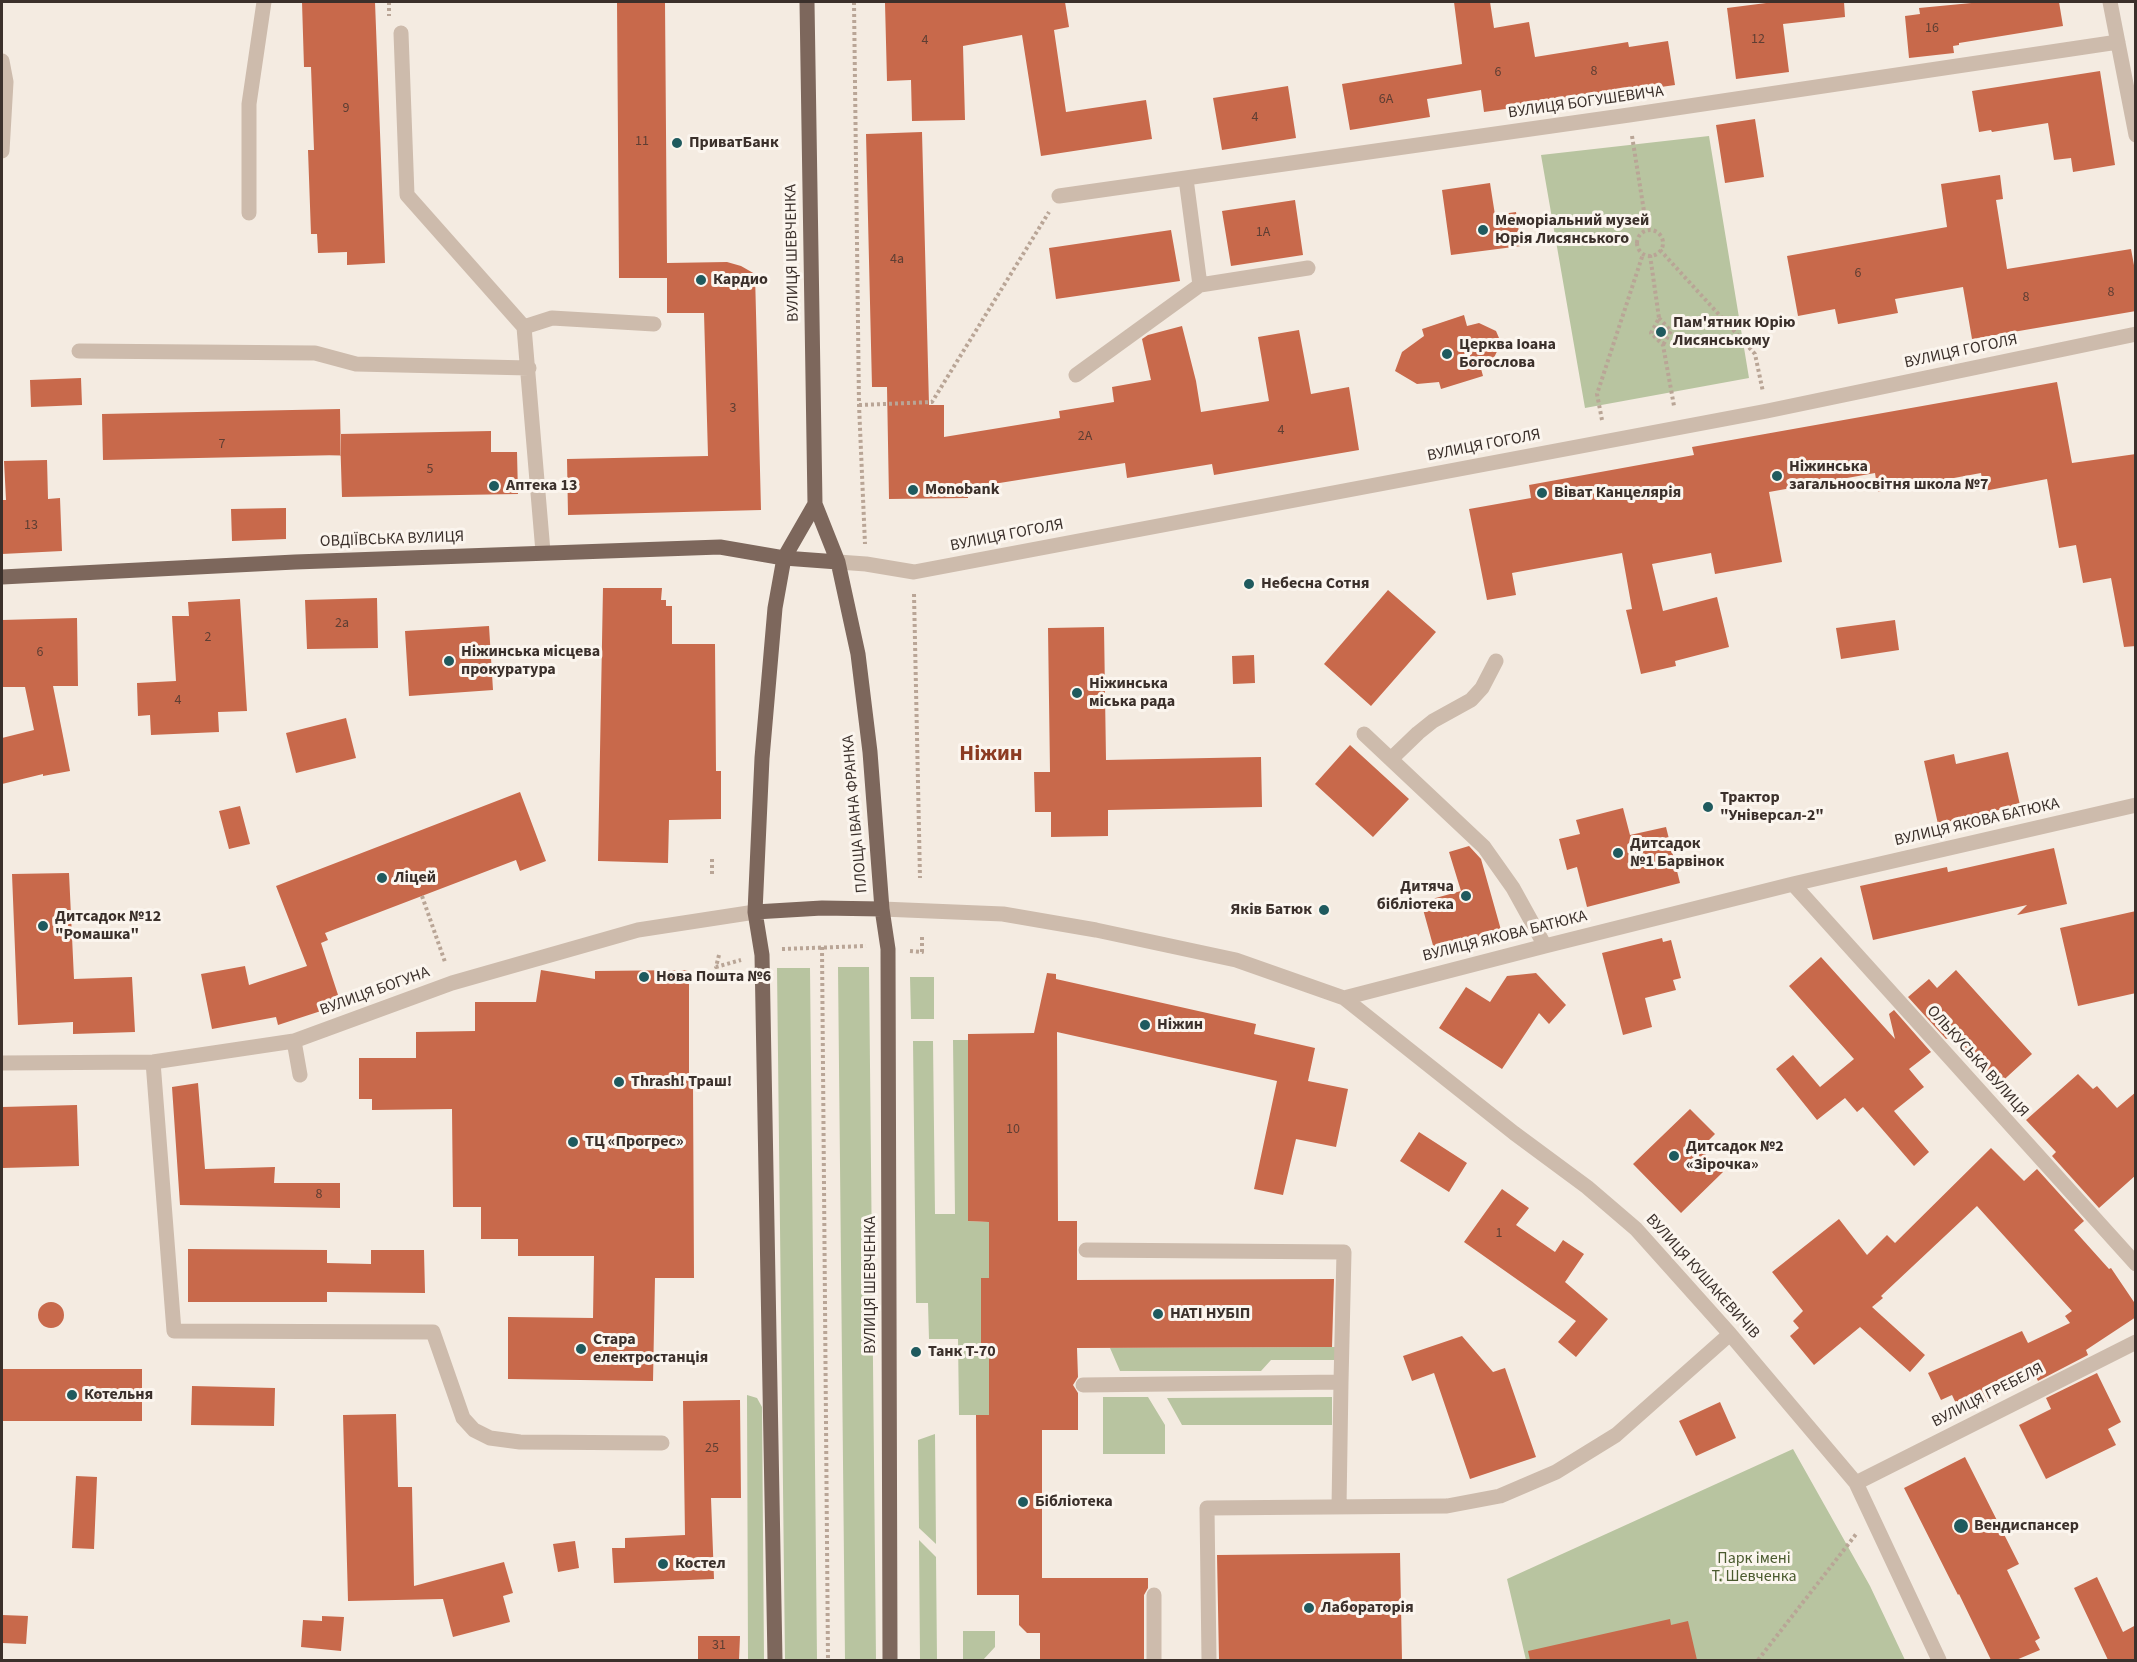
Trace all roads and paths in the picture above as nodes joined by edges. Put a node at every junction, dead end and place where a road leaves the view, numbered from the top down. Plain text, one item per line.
1 (264, 2) edge
2 (807, 2) edge
3 (854, 2) edge
4 (2110, 2) edge
5 (401, 33) dead end
6 (2118, 42) junction
7 (2, 62) edge
8 (1629, 115) junction
9 (2136, 135) edge
10 (2, 151) edge
11 (1186, 179) junction
12 (1059, 196) joint
13 (249, 213) dead end
14 (1647, 230) junction
15 (1660, 250) junction
16 (1643, 254) junction
17 (1650, 255) junction
18 (1308, 268) dead end
19 (1200, 285) junction
20 (1659, 318) junction
21 (654, 324) dead end
22 (524, 327) junction
23 (2136, 334) edge
24 (1663, 345) junction
25 (79, 351) dead end
26 (529, 368) junction
27 (1076, 375) dead end
28 (859, 405) junction
29 (1767, 411) junction
30 (1678, 428) junction
31 (1607, 441) junction
32 (815, 504) junction
33 (543, 552) junction
34 (784, 558) junction
35 (838, 562) junction
36 (866, 564) junction
37 (914, 572) junction
38 (2, 577) edge
39 (1496, 660) dead end
40 (1364, 734) dead end
41 (1391, 759) junction
42 (2136, 804) edge
43 (712, 859) dead end
44 (712, 875) dead end
45 (920, 878) dead end
46 (1793, 884) junction
47 (422, 896) dead end
48 (882, 909) junction
49 (755, 912) junction
50 (922, 937) dead end
51 (1545, 945) junction
52 (866, 946) dead end
53 (822, 947) junction
54 (781, 949) dead end
55 (903, 950) dead end
56 (719, 955) dead end
57 (742, 960) dead end
58 (452, 983) junction
59 (1344, 998) junction
60 (294, 1041) junction
61 (153, 1062) junction
62 (2, 1063) edge
63 (300, 1075) dead end
64 (1086, 1250) dead end
65 (2136, 1264) edge
66 (1730, 1334) junction
67 (2136, 1342) edge
68 (1341, 1382) junction
69 (1083, 1385) dead end
70 (662, 1443) dead end
71 (1856, 1483) junction
72 (1339, 1507) junction
73 (1871, 1515) junction
74 (1154, 1595) dead end
75 (775, 1660) edge
76 (828, 1660) edge
77 (890, 1660) edge
78 (1154, 1660) edge
79 (1209, 1660) edge
80 (1758, 1660) edge
81 (1939, 1660) edge

1 - 13 street
2 - 32 main road, ВУЛИЦЯ ШЕВЧЕНКА
3 - 28 path
4 - 6 street
5 - 22 street
6 - 8 street, ВУЛИЦЯ БОГУШЕВИЧА
6 - 9 street
7 - 10 street
8 - 11 street, ВУЛИЦЯ БОГУШЕВИЧА
8 - 14 path
11 - 12 street, ВУЛИЦЯ БОГУШЕВИЧА
11 - 19 street
12 - 28 path
14 - 15 path
14 - 16 path
15 - 17 path
15 - 29 path
16 - 17 path
16 - 31 path
17 - 20 path
18 - 19 street
19 - 27 street
20 - 24 path
20 - 24 path
21 - 22 street
22 - 26 street
23 - 29 street, ВУЛИЦЯ ГОГОЛЯ
24 - 30 path
25 - 26 street
26 - 33 street
28 - 36 path
29 - 30 street, ВУЛИЦЯ ГОГОЛЯ
30 - 31 street, ВУЛИЦЯ ГОГОЛЯ
31 - 37 street, ВУЛИЦЯ ГОГОЛЯ
32 - 34 main road
32 - 35 main road, ПЛОЩА ІВАНА ФРАНКА
33 - 34 main road, ОВДІЇВСЬКА ВУЛИЦЯ
33 - 38 main road, ОВДІЇВСЬКА ВУЛИЦЯ
34 - 35 main road
34 - 49 main road
35 - 36 street, ВУЛИЦЯ ГОГОЛЯ
35 - 48 main road, ПЛОЩА ІВАНА ФРАНКА
36 - 37 street, ВУЛИЦЯ ГОГОЛЯ
37 - 45 path
39 - 41 street
40 - 41 street
41 - 51 street
42 - 46 street, ВУЛИЦЯ ЯКОВА БАТЮКА
43 - 44 path
46 - 51 street, ВУЛИЦЯ ЯКОВА БАТЮКА
46 - 65 street, ОЛЬКУСЬКА ВУЛИЦЯ
47 - 58 path
48 - 49 main road, ПЛОЩА ІВАНА ФРАНКА
48 - 59 street
48 - 77 main road, ВУЛИЦЯ ШЕВЧЕНКА
49 - 58 street, ВУЛИЦЯ БОГУНА
49 - 75 main road
50 - 55 path
51 - 59 street, ВУЛИЦЯ ЯКОВА БАТЮКА
52 - 53 path
53 - 54 path
53 - 76 path
56 - 57 path
58 - 60 street, ВУЛИЦЯ БОГУНА
59 - 66 street, ВУЛИЦЯ КУШАКЕВИЧІВ
60 - 61 street, ВУЛИЦЯ БОГУНА
60 - 63 street
61 - 62 street, ВУЛИЦЯ БОГУНА
61 - 70 street
64 - 68 street
66 - 71 street, ВУЛИЦЯ КУШАКЕВИЧІВ
66 - 72 street
67 - 71 street, ВУЛИЦЯ ГРЕБЕЛЯ
68 - 69 street
68 - 72 street
71 - 73 street, ВУЛИЦЯ КУШАКЕВИЧІВ
72 - 79 street
73 - 80 path
73 - 81 street, ВУЛИЦЯ КУШАКЕВИЧІВ
74 - 78 street

